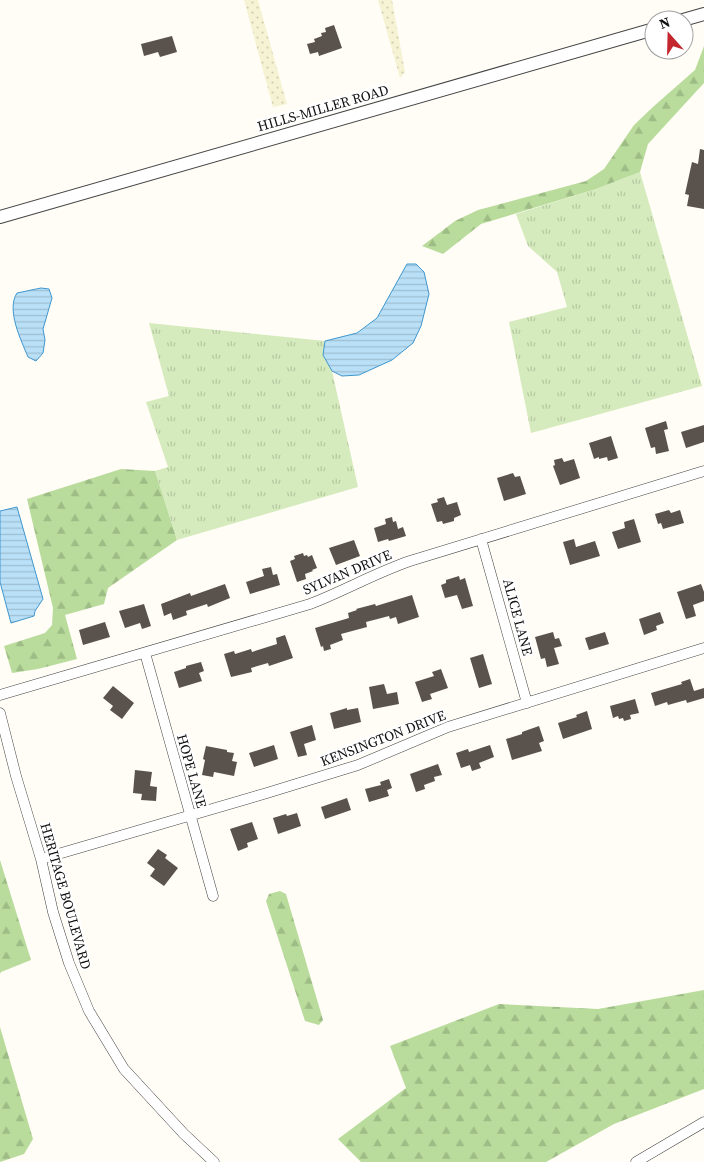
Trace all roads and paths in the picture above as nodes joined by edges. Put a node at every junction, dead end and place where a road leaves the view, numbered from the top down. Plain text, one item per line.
1 (644, 32) edge
2 (0, 217) edge
3 (704, 471) edge
4 (482, 540) junction
5 (704, 648) edge
6 (145, 653) junction
7 (0, 695) edge
8 (526, 703) junction
9 (0, 713) edge
10 (190, 815) junction
11 (41, 859) junction
12 (213, 896) dead end
13 (704, 1122) edge
14 (214, 1162) edge
15 (636, 1162) edge

1 - 2 street, HILLS-MILLER ROAD
3 - 4 street, SYLVAN DRIVE
4 - 6 street, SYLVAN DRIVE
4 - 8 street, ALICE LANE
5 - 8 street, KENSINGTON DRIVE
6 - 7 street, SYLVAN DRIVE
6 - 10 street, HOPE LANE
8 - 10 street, KENSINGTON DRIVE
9 - 11 street, HERITAGE BOULEVARD
10 - 11 street, KENSINGTON DRIVE
10 - 12 street, HOPE LANE
11 - 14 street, HERITAGE BOULEVARD
13 - 15 street

